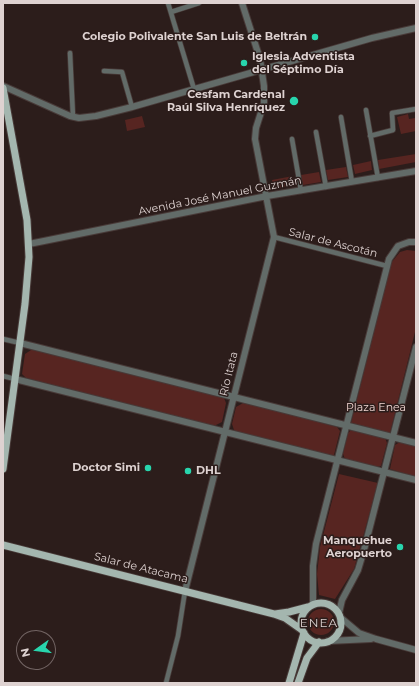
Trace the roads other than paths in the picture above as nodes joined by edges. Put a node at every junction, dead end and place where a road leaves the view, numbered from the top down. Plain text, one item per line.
1 (168, 3) edge
2 (242, 3) edge
3 (199, 4) edge
4 (171, 12) junction
5 (416, 28) edge
6 (70, 53) dead end
7 (262, 70) junction
8 (104, 71) dead end
9 (3, 87) edge
10 (194, 89) junction
11 (132, 107) junction
12 (416, 109) edge
13 (366, 110) dead end
14 (73, 117) junction
15 (341, 117) dead end
16 (316, 132) dead end
17 (370, 136) junction
18 (292, 140) dead end
19 (416, 171) edge
20 (378, 178) junction
21 (352, 182) junction
22 (326, 187) junction
23 (301, 191) junction
24 (267, 196) junction
25 (274, 238) junction
26 (416, 242) edge
27 (29, 244) junction
28 (387, 266) junction
29 (3, 339) edge
30 (20, 342) junction
31 (416, 347) edge
32 (3, 376) edge
33 (15, 379) junction
34 (234, 397) junction
35 (347, 426) junction
36 (225, 432) junction
37 (393, 437) junction
38 (416, 443) edge
39 (338, 460) junction
40 (3, 469) edge
41 (385, 472) junction
42 (416, 480) edge
43 (4, 544) edge
44 (185, 591) junction
45 (310, 606) junction
46 (274, 614) junction
47 (339, 615) junction
48 (303, 632) junction
49 (376, 639) junction
50 (328, 641) junction
51 (319, 642) junction
52 (416, 650) edge
53 (166, 683) edge
54 (289, 683) edge
55 (298, 683) edge

1 - 4 street
2 - 7 street, Río Itata
3 - 4 street
4 - 10 street
5 - 7 street
6 - 14 street
7 - 10 street
7 - 24 street, Río Itata
8 - 11 street
9 - 14 street
9 - 27 main road
10 - 11 street
11 - 14 street
12 - 17 street
13 - 17 street
15 - 21 street
16 - 22 street
17 - 20 street
18 - 23 street
19 - 20 street, Avenida José Manuel Guzmán
20 - 21 street, Avenida José Manuel Guzmán
21 - 22 street, Avenida José Manuel Guzmán
22 - 23 street, Avenida José Manuel Guzmán
23 - 24 street, Avenida José Manuel Guzmán
24 - 25 street, Río Itata
24 - 27 street, Avenida José Manuel Guzmán
25 - 28 street, Salar de Ascotán
25 - 34 street, Río Itata
26 - 28 street
27 - 30 main road
28 - 35 street
29 - 30 street
30 - 33 main road
30 - 34 street
31 - 37 street
32 - 33 street
33 - 36 street
33 - 40 main road
34 - 35 street
34 - 36 street, Río Itata
35 - 37 street
35 - 39 street
36 - 39 street
36 - 44 street, Río Itata
37 - 38 street
37 - 41 street
39 - 41 street
39 - 45 street
41 - 42 street
41 - 47 street
43 - 44 main road, Salar de Atacama
44 - 46 main road, Salar de Atacama
44 - 53 street, Río Itata
45 - 46 main road, Salar de Atacama
45 - 47 main road
45 - 48 main road
46 - 48 main road, Salar de Atacama
47 - 49 street
47 - 50 main road
48 - 51 main road
48 - 54 main road
49 - 50 street
49 - 52 street
50 - 51 main road
51 - 55 main road

